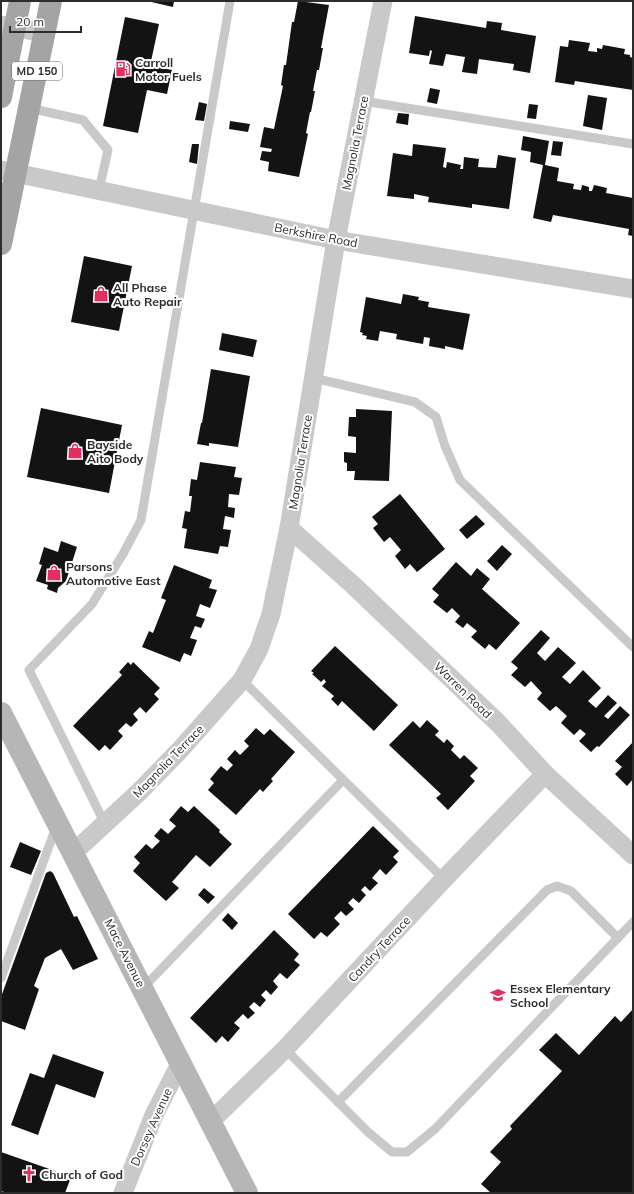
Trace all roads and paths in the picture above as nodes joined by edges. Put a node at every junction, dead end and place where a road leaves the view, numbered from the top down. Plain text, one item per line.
1 (20, 1) edge
2 (51, 1) edge
3 (230, 1) edge
4 (383, 1) edge
5 (8, 26) edge
6 (44, 34) junction
7 (1, 97) edge
8 (363, 101) junction
9 (29, 108) junction
10 (633, 144) edge
11 (8, 172) edge
12 (99, 190) junction
13 (194, 210) junction
14 (336, 240) junction
15 (1, 244) edge
16 (633, 289) edge
17 (314, 378) junction
18 (289, 528) junction
19 (633, 647) edge
20 (242, 680) junction
21 (1, 713) edge
22 (545, 774) junction
23 (343, 780) junction
24 (57, 823) junction
25 (105, 824) junction
26 (73, 853) junction
27 (633, 855) edge
28 (444, 879) junction
29 (633, 922) edge
30 (618, 938) junction
31 (1, 978) edge
32 (143, 988) junction
33 (285, 1049) junction
34 (181, 1062) junction
35 (338, 1102) junction
36 (211, 1121) junction
37 (124, 1193) edge
38 (247, 1193) edge

1 - 5 main road, MD 150
2 - 6 main road, MD 150
3 - 13 lane
4 - 8 street, Magnolia Terrace
5 - 6 street
5 - 7 main road, MD 150
6 - 9 main road, MD 150
8 - 10 lane
8 - 14 street, Magnolia Terrace
9 - 11 main road, MD 150
9 - 12 lane
11 - 12 street, Berkshire Road
11 - 15 main road, MD 150
12 - 13 street, Berkshire Road
13 - 14 street, Berkshire Road
13 - 25 lane
14 - 16 street, Berkshire Road
14 - 17 street, Magnolia Terrace
17 - 18 street, Magnolia Terrace
17 - 19 lane
18 - 20 street, Magnolia Terrace
18 - 22 street, Warren Road
20 - 23 lane
20 - 25 street, Magnolia Terrace
21 - 24 main road, Mace Avenue
22 - 27 street, Warren Road
22 - 28 street, Candry Terrace
23 - 28 lane
23 - 32 lane
24 - 26 main road, Mace Avenue
24 - 31 lane
25 - 26 street, Magnolia Terrace
26 - 32 main road, Mace Avenue
28 - 33 street, Candry Terrace
29 - 30 lane
30 - 35 lane
30 - 35 lane
32 - 34 main road, Mace Avenue
33 - 35 lane
33 - 36 street, Candry Terrace
34 - 36 main road, Mace Avenue
34 - 37 street, Dorsey Avenue
36 - 38 main road, Mace Avenue

